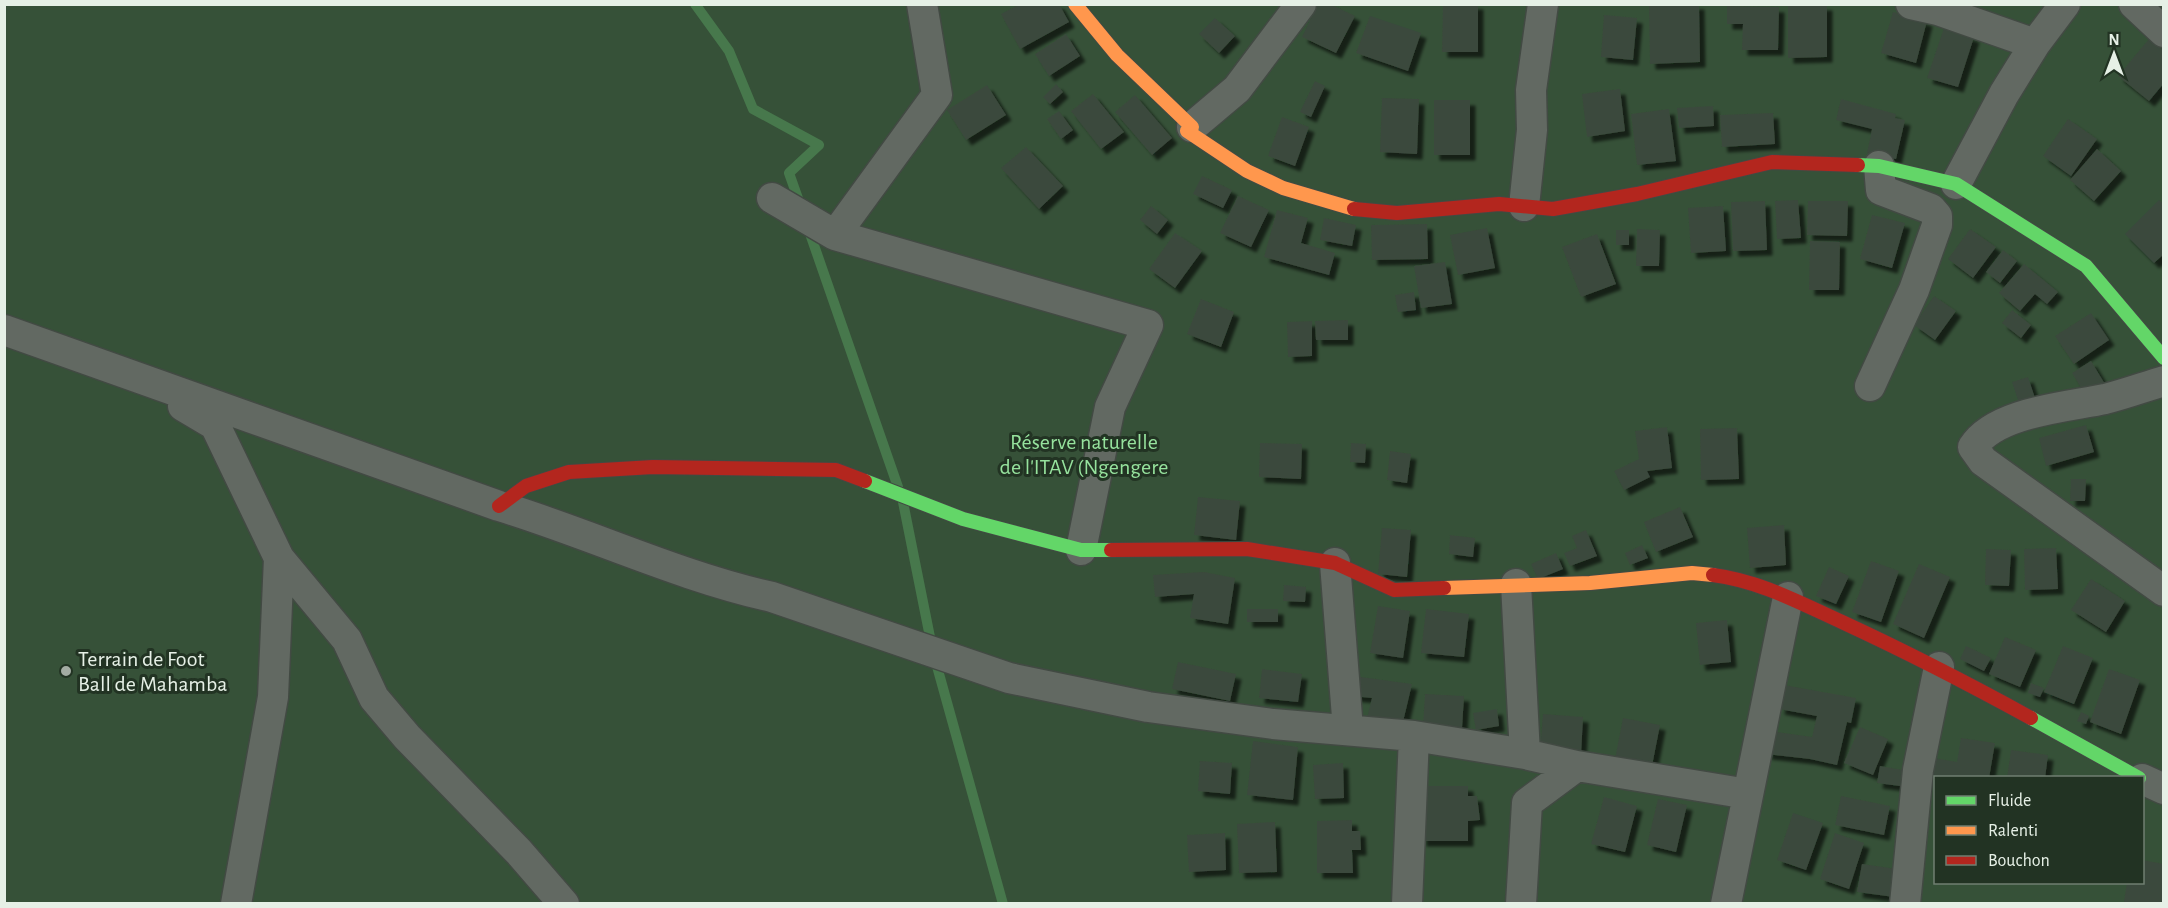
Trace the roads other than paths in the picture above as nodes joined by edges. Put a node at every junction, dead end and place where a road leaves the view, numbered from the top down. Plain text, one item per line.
1 (922, 4) edge
2 (1075, 4) edge
3 (1301, 4) edge
4 (1543, 4) edge
5 (1911, 4) edge
6 (2065, 4) edge
7 (2134, 4) edge
8 (2163, 32) edge
9 (2035, 44) junction
10 (1192, 127) junction
11 (1879, 166) junction
12 (1956, 184) junction
13 (772, 198) dead end
14 (1524, 206) junction
15 (835, 236) junction
16 (4, 330) edge
17 (2163, 358) edge
18 (125, 373) junction
19 (2163, 381) edge
20 (1870, 386) dead end
21 (499, 506) junction
22 (1081, 550) junction
23 (279, 558) junction
24 (1335, 564) junction
25 (1516, 584) junction
26 (2163, 591) edge
27 (1788, 597) junction
28 (1939, 667) junction
29 (1348, 730) junction
30 (1414, 736) junction
31 (1525, 754) junction
32 (1577, 766) junction
33 (2137, 776) edge
34 (2144, 780) edge
35 (2163, 789) edge
36 (1748, 794) junction
37 (236, 903) edge
38 (564, 903) edge
39 (1407, 903) edge
40 (1521, 903) edge
41 (1726, 903) edge
42 (1905, 903) edge

1 - 15 street
2 - 10 street
3 - 10 street
4 - 14 street
5 - 9 street
6 - 9 street
7 - 8 street
9 - 12 street
10 - 14 street
11 - 12 street
11 - 14 street
11 - 20 street
12 - 17 street
13 - 15 street
15 - 22 street
16 - 18 street
18 - 21 street
18 - 23 street
19 - 26 street
21 - 22 street
21 - 29 street
22 - 24 street
23 - 37 street
23 - 38 street
24 - 25 street
24 - 29 street
25 - 27 street
25 - 31 street
27 - 28 street
27 - 36 street
28 - 33 street
28 - 42 street
29 - 30 street
30 - 31 street
30 - 39 street
31 - 32 street
32 - 36 street
32 - 40 street
34 - 35 street
36 - 41 street

